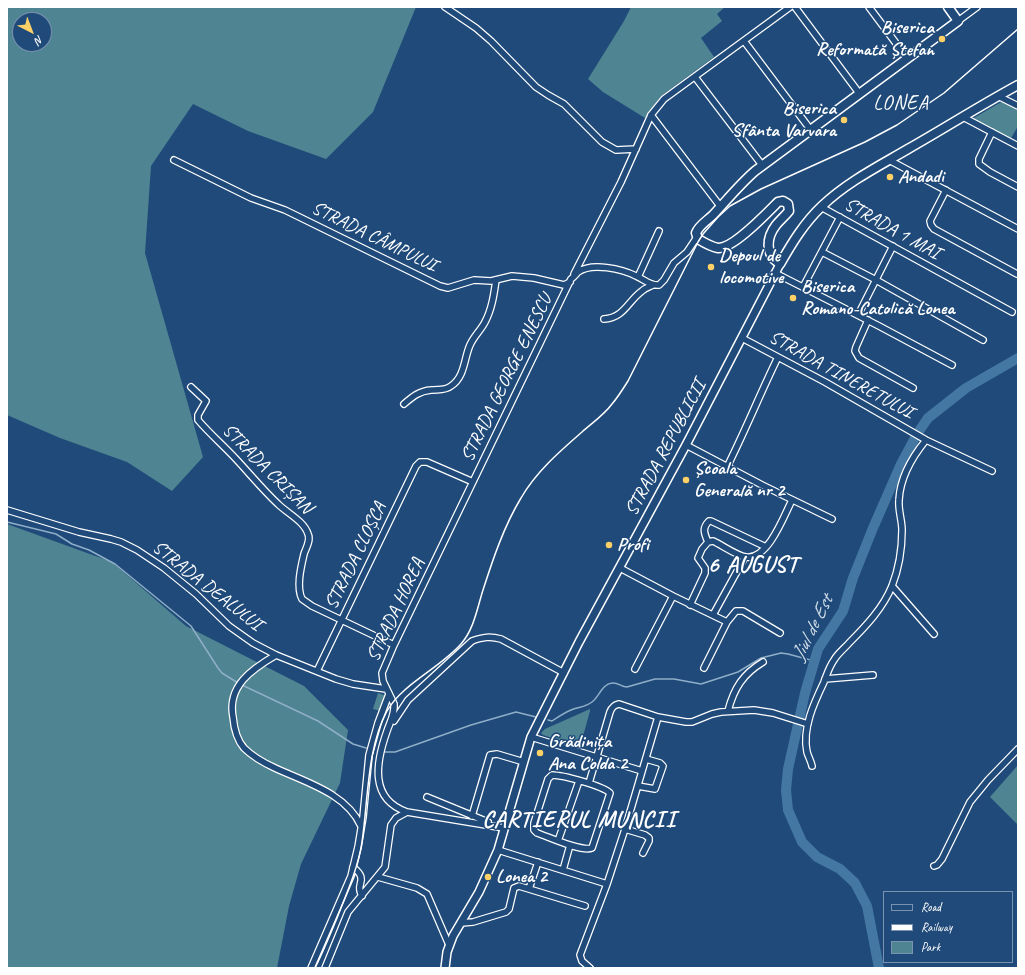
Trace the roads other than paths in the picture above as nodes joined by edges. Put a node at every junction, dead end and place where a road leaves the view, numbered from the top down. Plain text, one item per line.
1 (445, 7) edge
2 (790, 7) edge
3 (795, 7) edge
4 (870, 7) edge
5 (948, 7) edge
6 (977, 7) edge
7 (958, 21) junction
8 (744, 41) junction
9 (907, 58) junction
10 (695, 77) junction
11 (1018, 85) edge
12 (859, 93) junction
13 (998, 96) junction
14 (1018, 106) edge
15 (651, 115) junction
16 (963, 117) junction
17 (810, 129) junction
18 (992, 132) junction
19 (1018, 146) edge
20 (636, 149) junction
21 (174, 160) dead end
22 (889, 160) junction
23 (762, 165) junction
24 (1018, 187) edge
25 (946, 190) junction
26 (720, 206) junction
27 (821, 207) junction
28 (840, 217) junction
29 (1018, 229) edge
30 (659, 231) dead end
31 (697, 237) junction
32 (893, 246) junction
33 (822, 252) junction
34 (780, 264) junction
35 (775, 273) junction
36 (1017, 274) edge
37 (638, 276) junction
38 (496, 280) junction
39 (876, 280) junction
40 (570, 283) junction
41 (653, 285) junction
42 (803, 287) junction
43 (1012, 312) dead end
44 (858, 315) junction
45 (604, 319) dead end
46 (868, 320) junction
47 (742, 338) junction
48 (983, 340) dead end
49 (778, 357) junction
50 (952, 365) dead end
51 (191, 387) dead end
52 (913, 388) dead end
53 (404, 404) dead end
54 (924, 439) junction
55 (686, 445) junction
56 (727, 467) junction
57 (992, 471) dead end
58 (473, 482) junction
59 (792, 500) junction
60 (7, 510) edge
61 (832, 519) dead end
62 (708, 542) junction
63 (766, 547) junction
64 (745, 557) junction
65 (620, 568) junction
66 (892, 586) junction
67 (673, 596) junction
68 (690, 605) junction
69 (712, 615) junction
70 (342, 619) junction
71 (727, 622) junction
72 (780, 633) dead end
73 (934, 634) dead end
74 (394, 645) junction
75 (276, 655) junction
76 (763, 662) dead end
77 (704, 668) dead end
78 (635, 669) dead end
79 (317, 671) junction
80 (564, 673) junction
81 (873, 675) dead end
82 (825, 679) junction
83 (388, 691) junction
84 (728, 711) junction
85 (658, 717) junction
86 (808, 724) junction
87 (387, 730) junction
88 (531, 737) junction
89 (1018, 749) edge
90 (598, 758) junction
91 (646, 759) junction
92 (524, 762) junction
93 (812, 766) dead end
94 (642, 771) junction
95 (579, 781) junction
96 (589, 783) junction
97 (638, 786) junction
98 (427, 797) dead end
99 (407, 812) junction
100 (472, 816) junction
101 (361, 826) junction
102 (500, 827) junction
103 (626, 829) junction
104 (558, 841) junction
105 (570, 845) junction
106 (498, 850) junction
107 (643, 853) dead end
108 (538, 862) junction
109 (934, 866) dead end
110 (353, 867) junction
111 (563, 870) junction
112 (378, 877) junction
113 (607, 884) junction
114 (529, 889) junction
115 (362, 896) junction
116 (584, 906) dead end
117 (460, 923) junction
118 (449, 945) junction
119 (311, 968) edge
120 (325, 968) edge
121 (445, 968) edge
122 (590, 968) edge

1 - 20 street
2 - 8 street, STRADA GEORGE ENESCU
3 - 12 street
4 - 9 street
5 - 7 main road
6 - 7 street
7 - 9 main road
8 - 10 street, STRADA GEORGE ENESCU
8 - 17 street
9 - 12 main road
10 - 15 street, STRADA GEORGE ENESCU
10 - 23 street
11 - 13 main road, STRADA REPUBLICII
12 - 17 main road
13 - 14 street
13 - 16 main road, STRADA REPUBLICII
15 - 20 street, STRADA GEORGE ENESCU
15 - 26 street
16 - 18 street
16 - 22 main road, STRADA REPUBLICII
17 - 23 main road
18 - 19 street
18 - 24 street
20 - 40 street, STRADA GEORGE ENESCU
21 - 38 street, STRADA CÂMPULUI
22 - 25 street
22 - 27 main road, STRADA REPUBLICII
23 - 26 main road
25 - 29 street
25 - 36 street
26 - 31 main road
27 - 28 street, STRADA 1 MAI
27 - 34 main road, STRADA REPUBLICII
28 - 32 street, STRADA 1 MAI
28 - 33 street
30 - 37 street
31 - 34 main road
31 - 41 street
32 - 39 street
32 - 43 street, STRADA 1 MAI
33 - 39 street
33 - 42 street
34 - 35 street, STRADA REPUBLICII
35 - 42 street
35 - 47 street, STRADA REPUBLICII
37 - 40 street
37 - 41 street
38 - 40 street, STRADA CÂMPULUI
38 - 53 street
39 - 44 street
39 - 48 street
40 - 58 street, STRADA GEORGE ENESCU
41 - 45 street
42 - 44 street
44 - 46 street
46 - 50 street
46 - 52 street
47 - 49 street, STRADA TINERETULUI
47 - 55 street, STRADA REPUBLICII
49 - 54 street, STRADA TINERETULUI
49 - 56 street
51 - 70 street, STRADA CRIȘAN
54 - 57 street, STRADA TINERETULUI
54 - 66 street
55 - 56 street
55 - 65 street, STRADA REPUBLICII
56 - 59 street
58 - 70 street, STRADA CLOȘCA
58 - 74 street, STRADA HOREA
59 - 61 street
59 - 63 street
60 - 75 street, STRADA DEALULUI
62 - 63 street
62 - 64 street
62 - 68 street
63 - 64 street
64 - 69 street
65 - 67 street
65 - 80 street, STRADA REPUBLICII
66 - 73 street
66 - 82 street
67 - 68 street
67 - 78 street
68 - 69 street
69 - 71 street
70 - 74 street, STRADA CRIȘAN
70 - 79 street, STRADA CLOȘCA
71 - 72 street
71 - 77 street
74 - 83 street, STRADA HOREA
75 - 79 street, STRADA DEALULUI
75 - 101 street
76 - 84 street
79 - 83 street, STRADA DEALULUI
80 - 87 street
80 - 88 street, STRADA REPUBLICII
81 - 82 street
82 - 86 street
83 - 87 street, STRADA HOREA
83 - 101 street
84 - 85 street
84 - 86 street
85 - 90 street
85 - 91 street
86 - 93 street
87 - 99 street, STRADA HOREA
88 - 90 street
88 - 92 street, STRADA REPUBLICII
89 - 109 street
90 - 94 street
90 - 96 street
91 - 94 street
91 - 97 street
92 - 100 street
92 - 102 street, STRADA REPUBLICII
94 - 97 street
95 - 96 street
95 - 104 street
95 - 104 street
96 - 105 street
97 - 103 street
98 - 100 street
99 - 102 street, STRADA HOREA
99 - 112 street
100 - 102 street
101 - 110 street
102 - 106 street, STRADA REPUBLICII
103 - 107 street
103 - 113 street
104 - 105 street
105 - 111 street
106 - 108 street
106 - 117 street, STRADA REPUBLICII
108 - 111 street
108 - 114 street
110 - 115 street
110 - 119 street
111 - 113 street
112 - 115 street
112 - 118 street
113 - 122 street
114 - 116 street
114 - 117 street
115 - 120 street
117 - 118 street, STRADA REPUBLICII
118 - 121 street, STRADA REPUBLICII

